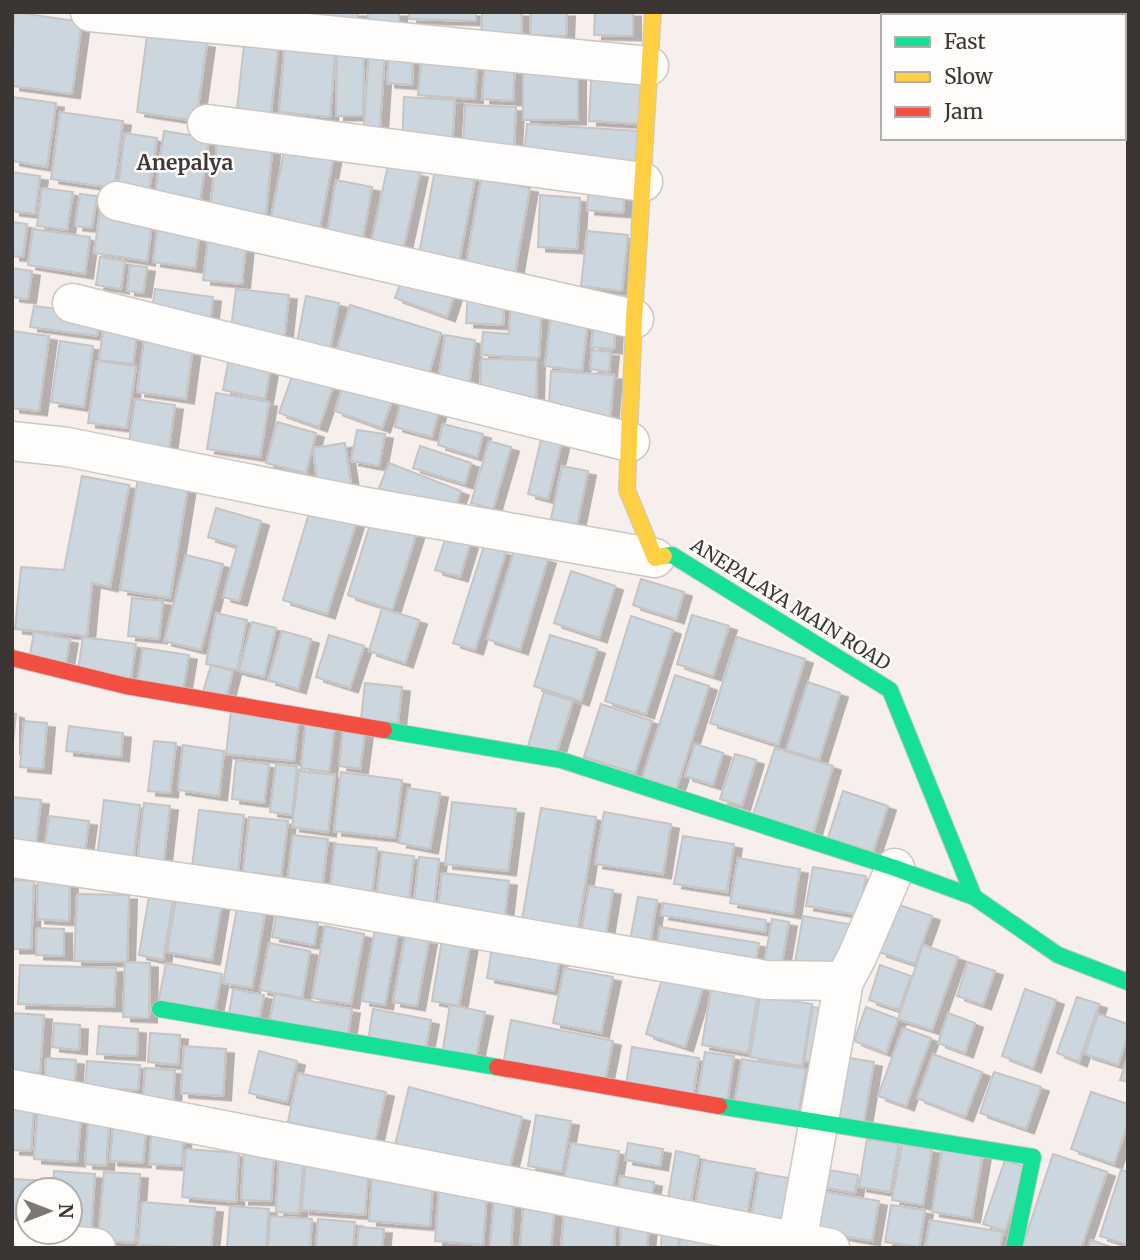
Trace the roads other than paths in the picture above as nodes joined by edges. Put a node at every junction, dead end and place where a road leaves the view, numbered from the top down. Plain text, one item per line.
1 (90, 12) edge
2 (653, 12) edge
3 (649, 66) junction
4 (207, 124) dead end
5 (643, 182) junction
6 (117, 201) dead end
7 (72, 303) dead end
8 (634, 319) junction
9 (12, 441) edge
10 (630, 442) junction
11 (655, 558) junction
12 (12, 658) edge
13 (12, 858) edge
14 (895, 868) junction
15 (974, 897) junction
16 (844, 981) junction
17 (1128, 982) edge
18 (160, 1009) dead end
19 (12, 1089) edge
20 (819, 1123) junction
21 (12, 1239) edge
22 (808, 1246) edge
23 (96, 1248) edge
24 (1014, 1248) edge

1 - 3 street
2 - 3 street
3 - 5 street
4 - 5 street
5 - 8 street
6 - 8 street
7 - 10 street
8 - 10 street
9 - 11 street
10 - 11 street
11 - 15 street, ANEPALAYA MAIN ROAD
12 - 14 street
13 - 16 street
14 - 15 street
14 - 16 street
15 - 17 street
16 - 20 street
18 - 20 street
19 - 22 street
20 - 22 street
20 - 24 street
21 - 23 street

